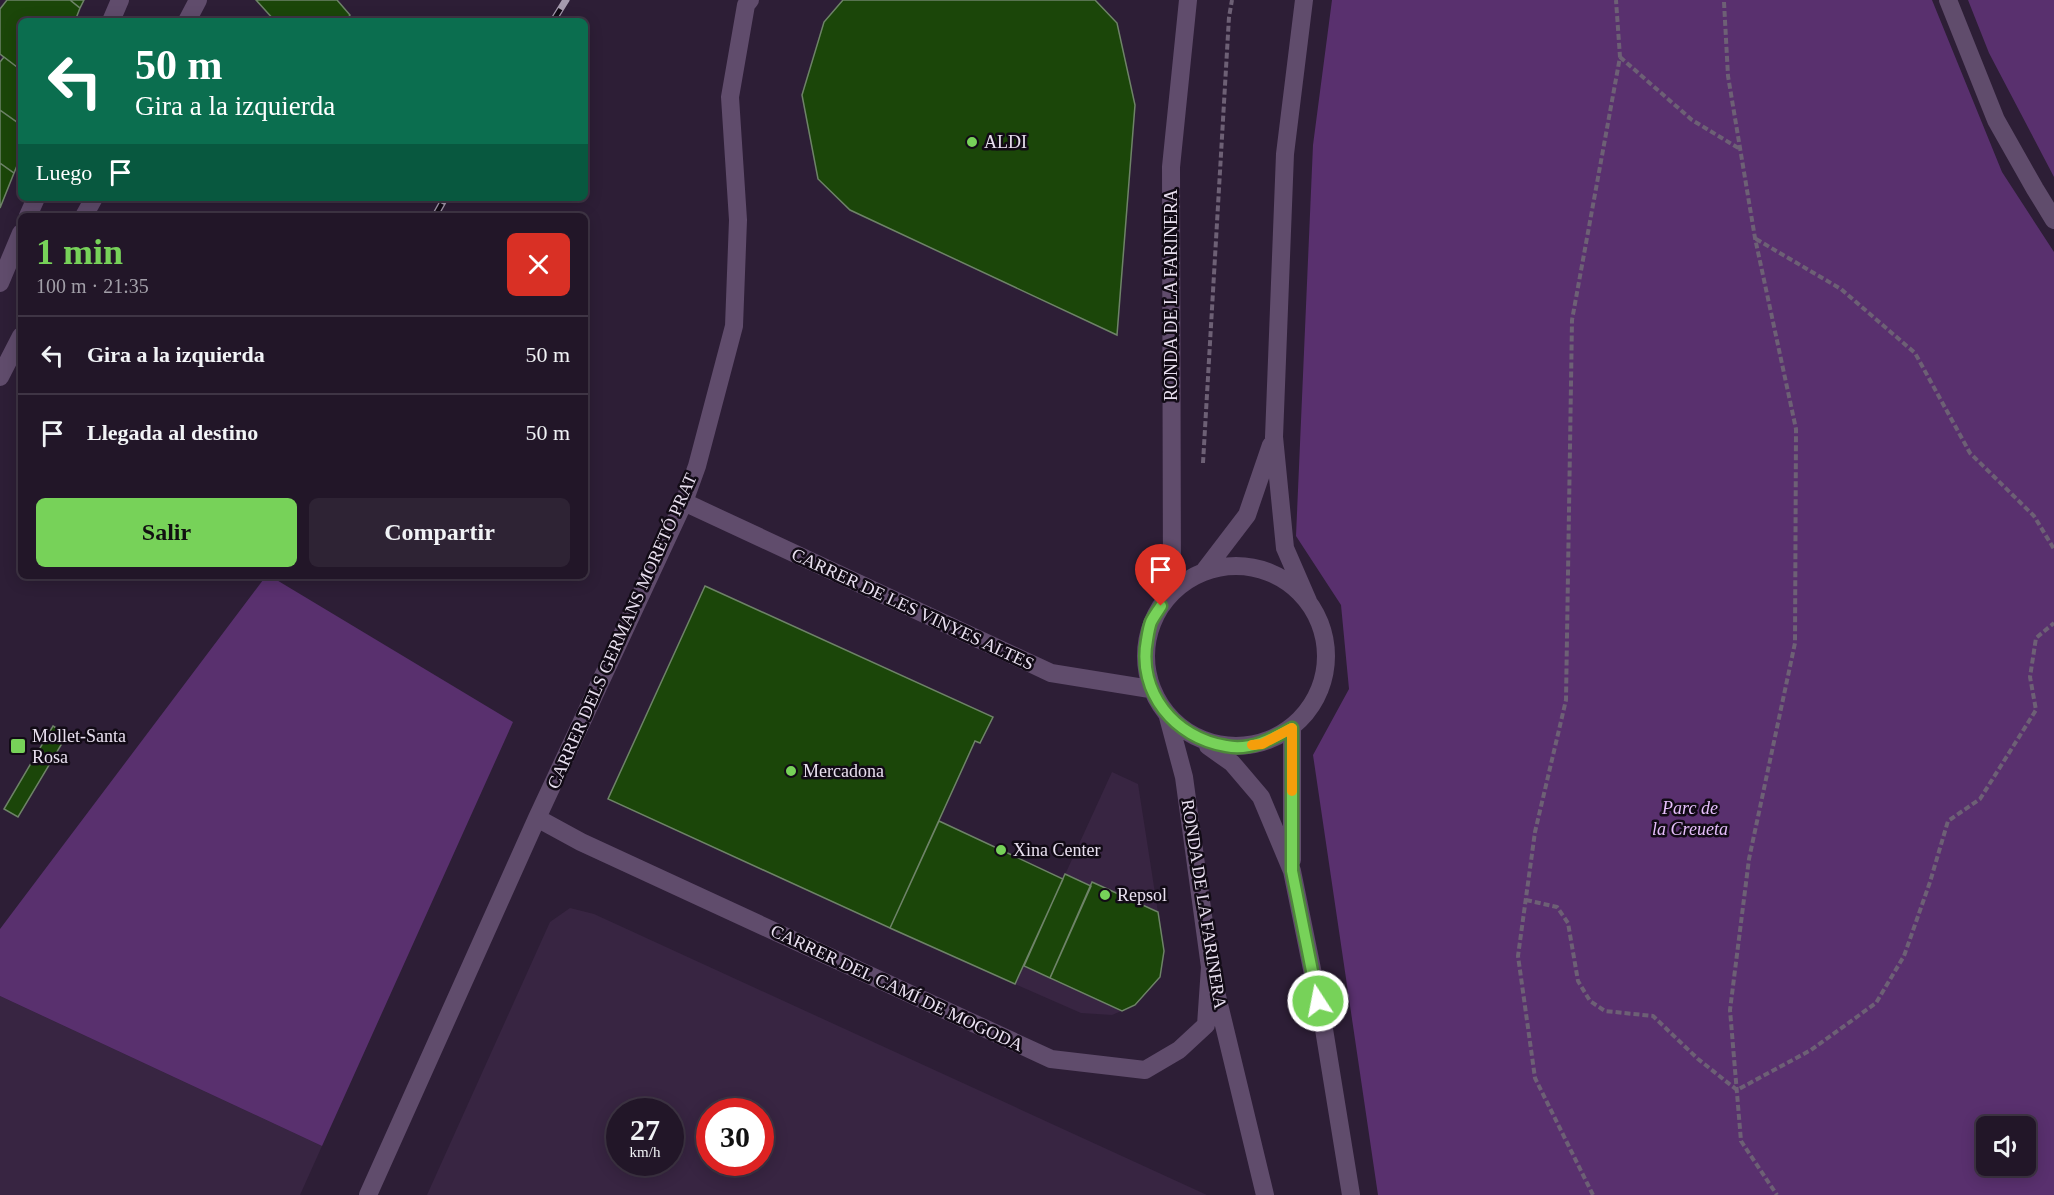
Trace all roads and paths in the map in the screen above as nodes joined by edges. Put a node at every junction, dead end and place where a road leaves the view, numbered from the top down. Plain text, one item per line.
1 (120, 0) edge
2 (198, 0) edge
3 (750, 0) edge
4 (1188, 0) edge
5 (1232, 0) edge
6 (1304, 0) edge
7 (1616, 0) edge
8 (1948, 0) edge
9 (1724, 2) dead end
10 (112, 18) edge
11 (189, 18) edge
12 (1620, 57) junction
13 (1740, 149) junction
14 (2054, 220) edge
15 (1755, 238) junction
16 (18, 240) edge
17 (0, 283) edge
18 (18, 340) edge
19 (4, 357) edge
20 (0, 377) edge
21 (1274, 438) junction
22 (1203, 465) dead end
23 (684, 502) junction
24 (2054, 549) edge
25 (1205, 570) junction
26 (1172, 590) junction
27 (1308, 602) junction
28 (2054, 623) edge
29 (1150, 689) junction
30 (1168, 717) junction
31 (1292, 728) junction
32 (1195, 738) junction
33 (537, 818) junction
34 (1292, 871) junction
35 (1526, 900) junction
36 (1210, 967) junction
37 (1737, 1090) junction
38 (368, 1195) edge
39 (1265, 1195) edge
40 (1351, 1195) edge
41 (1593, 1195) edge
42 (1777, 1195) edge

1 - 10 street
2 - 11 street
3 - 23 street, CARRER DELS GERMANS MORETÓ PRAT
4 - 26 street, RONDA DE LA FARINERA
5 - 22 path
6 - 21 street
7 - 12 path
8 - 14 street
9 - 13 path
12 - 13 path
12 - 35 path
13 - 15 path
15 - 24 path
15 - 37 path
16 - 17 street
18 - 19 street
19 - 20 street
21 - 25 street
21 - 27 street
23 - 29 street, CARRER DE LES VINYES ALTES
23 - 33 street, CARRER DELS GERMANS MORETÓ PRAT
25 - 26 street
25 - 27 street
26 - 29 street
27 - 31 street
28 - 37 path
29 - 30 street
30 - 32 street
30 - 36 street, RONDA DE LA FARINERA
31 - 32 street
31 - 34 street
32 - 34 street
33 - 36 street, CARRER DEL CAMÍ DE MOGODA
33 - 38 street, CARRER DELS GERMANS MORETÓ PRAT
34 - 40 street
35 - 37 path
35 - 41 path
36 - 39 street, RONDA DE LA FARINERA
37 - 42 path

